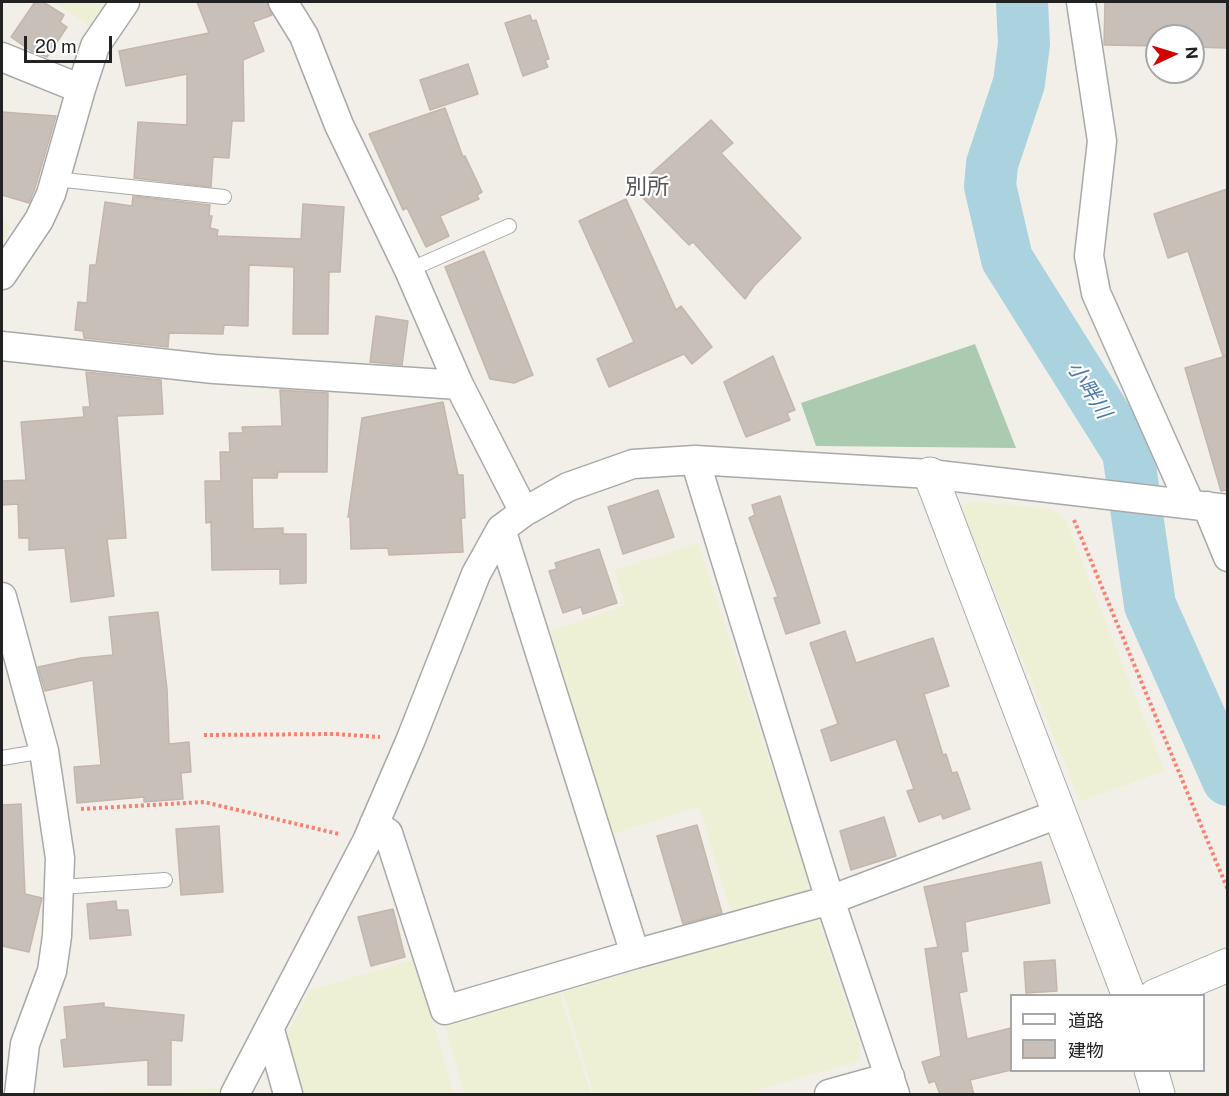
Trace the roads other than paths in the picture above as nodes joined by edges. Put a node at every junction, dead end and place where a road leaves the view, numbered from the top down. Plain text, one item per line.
1 (125, 2) edge
2 (283, 2) edge
3 (1081, 2) edge
4 (2, 57) edge
5 (81, 89) junction
6 (55, 179) junction
7 (224, 197) dead end
8 (509, 226) dead end
9 (409, 270) junction
10 (2, 275) edge
11 (2, 346) edge
12 (459, 385) junction
13 (695, 460) junction
14 (930, 474) junction
15 (1201, 506) edge
16 (524, 512) junction
17 (501, 529) junction
18 (1227, 557) edge
19 (2, 597) edge
20 (10, 659) edge
21 (44, 751) junction
22 (2, 758) edge
23 (1058, 814) junction
24 (371, 833) junction
25 (165, 880) dead end
26 (60, 887) junction
27 (830, 900) junction
28 (636, 954) junction
29 (1227, 965) edge
30 (1127, 994) edge
31 (1160, 994) edge
32 (270, 1030) junction
33 (1151, 1072) edge
34 (893, 1086) edge
35 (19, 1095) edge
36 (235, 1095) edge
37 (288, 1095) edge
38 (829, 1095) edge
39 (1158, 1095) edge

1 - 5 street
2 - 9 street
3 - 15 street
4 - 5 street
5 - 6 street
6 - 7 lane
6 - 10 street
8 - 9 lane
9 - 12 street
11 - 12 street
12 - 16 street
13 - 14 street
13 - 16 street
13 - 27 street
14 - 15 street
14 - 23 street
15 - 18 street
16 - 17 street
17 - 24 street
17 - 28 street
19 - 20 street
20 - 21 street
21 - 22 lane
21 - 26 street
23 - 27 street
23 - 30 street
24 - 28 street
24 - 32 street
25 - 26 lane
26 - 35 street
27 - 28 street
27 - 34 street
29 - 31 street
32 - 36 street
32 - 37 street
33 - 39 street
34 - 38 street

